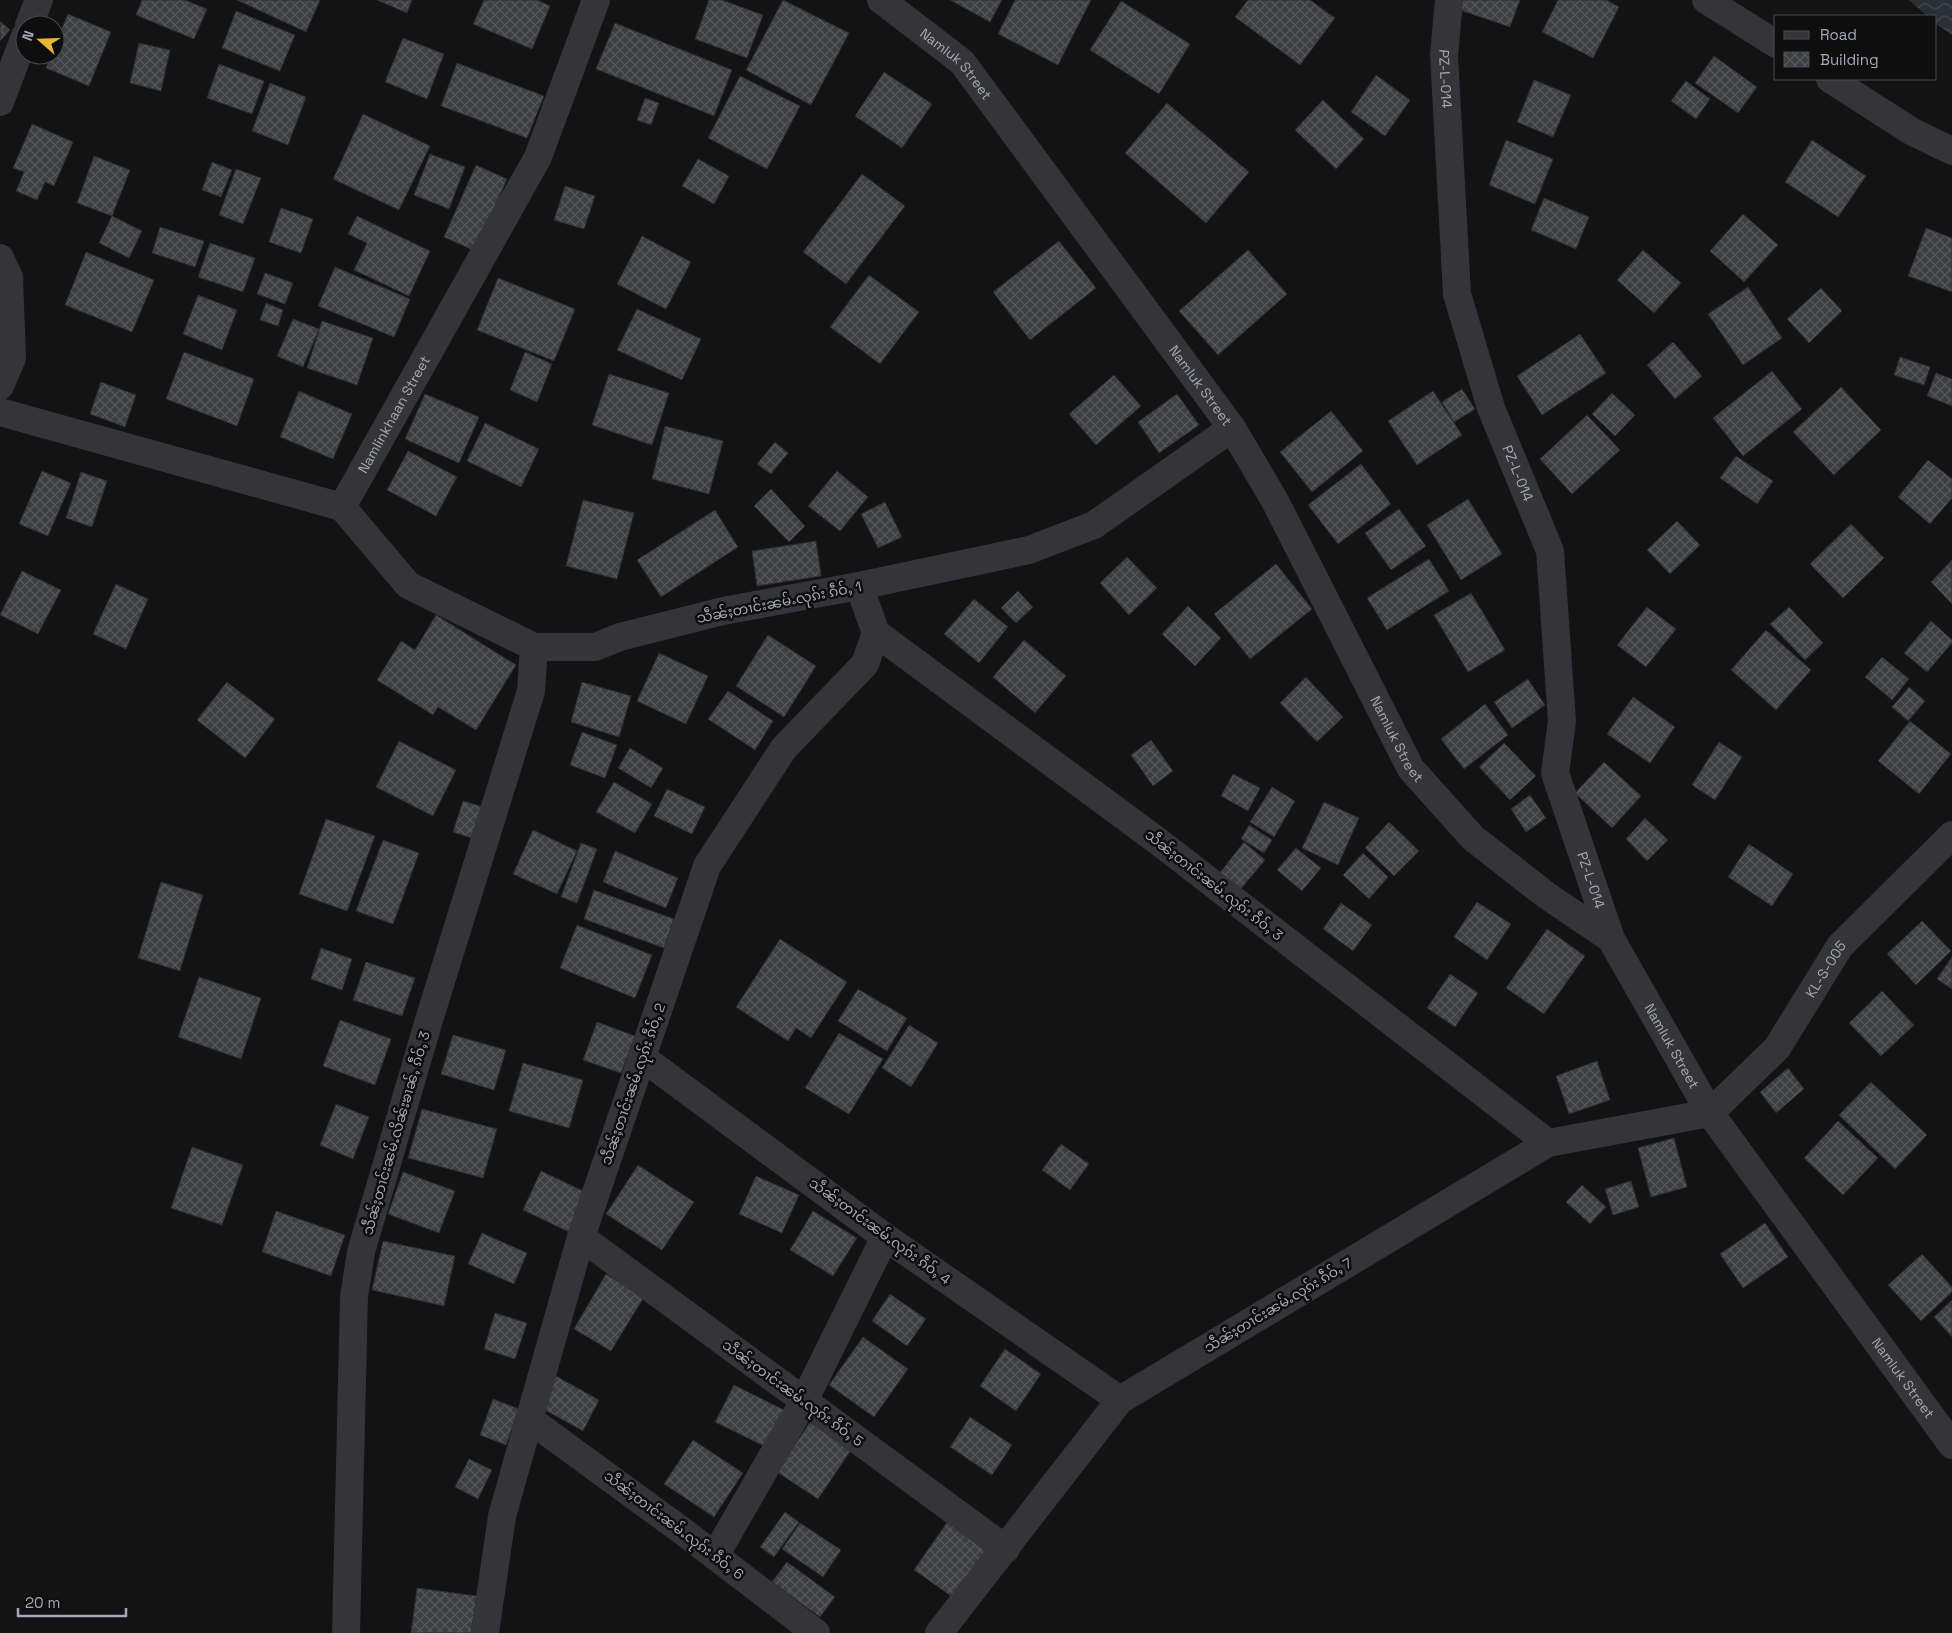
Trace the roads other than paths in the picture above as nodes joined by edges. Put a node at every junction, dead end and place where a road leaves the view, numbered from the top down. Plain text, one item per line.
1 (39, 0) edge
2 (596, 0) edge
3 (881, 0) edge
4 (1449, 0) edge
5 (1706, 0) edge
6 (33, 15) edge
7 (1774, 43) edge
8 (15, 62) edge
9 (1832, 80) edge
10 (0, 102) edge
11 (1952, 151) edge
12 (0, 258) edge
13 (0, 386) edge
14 (0, 412) edge
15 (1232, 428) junction
16 (342, 507) junction
17 (859, 586) junction
18 (876, 633) junction
19 (534, 647) junction
20 (1952, 834) edge
21 (1611, 939) junction
22 (643, 1058) junction
23 (1710, 1113) junction
24 (1548, 1143) junction
25 (581, 1237) junction
26 (885, 1237) junction
27 (1120, 1400) junction
28 (804, 1401) junction
29 (529, 1419) junction
30 (1952, 1445) edge
31 (1006, 1549) junction
32 (715, 1556) junction
33 (346, 1633) edge
34 (485, 1633) edge
35 (816, 1633) edge
36 (939, 1633) edge

1 - 6 street
2 - 16 street, Namlinkhaan Street
3 - 15 street, Namluk Street
4 - 21 street, PZ-L-014
5 - 7 street
8 - 10 street
9 - 11 street
12 - 13 street
14 - 16 street
15 - 17 street, သဵၼ်ႈတၢင်းၼမ်ႉလုၵ်း ၵဵဝ်ႇ 1
15 - 21 street, Namluk Street
16 - 19 street, သဵၼ်ႈတၢင်းၼမ်ႉလုၵ်း ၵဵဝ်ႇ 1
17 - 18 street
17 - 19 street, သဵၼ်ႈတၢင်းၼမ်ႉလုၵ်း ၵဵဝ်ႇ 1
18 - 22 street, သဵၼ်ႈတၢင်းၼမ်ႉလုၵ်း ၵဵဝ်ႇ 2
18 - 24 street, သဵၼ်ႈတၢင်းၼမ်ႉလုၵ်း ၵဵဝ်ႇ 3
19 - 33 street, သဵၼ်ႈတၢင်းၼမ်ႉလိၼ်းၶၢၼ်ႇ ၵဵဝ်ႇ 3
20 - 23 street, KL-S-005
21 - 23 street, Namluk Street
22 - 25 street, သဵၼ်ႈတၢင်းၼမ်ႉလုၵ်း ၵဵဝ်ႇ 2
22 - 26 street, သဵၼ်ႈတၢင်းၼမ်ႉလုၵ်း ၵဵဝ်ႇ 4
23 - 24 street, သဵၼ်ႈတၢင်းၼမ်ႉလုၵ်း ၵဵဝ်ႇ 7
23 - 30 street, Namluk Street
24 - 27 street, သဵၼ်ႈတၢင်းၼမ်ႉလုၵ်း ၵဵဝ်ႇ 7
25 - 28 street, သဵၼ်ႈတၢင်းၼမ်ႉလုၵ်း ၵဵဝ်ႇ 5
25 - 29 street, သဵၼ်ႈတၢင်းၼမ်ႉလုၵ်း ၵဵဝ်ႇ 2
26 - 27 street, သဵၼ်ႈတၢင်းၼမ်ႉလုၵ်း ၵဵဝ်ႇ 4
26 - 28 street
27 - 31 street, သဵၼ်ႈတၢင်းၼမ်ႉလုၵ်း ၵဵဝ်ႇ 7
28 - 31 street, သဵၼ်ႈတၢင်းၼမ်ႉလုၵ်း ၵဵဝ်ႇ 5
28 - 32 street
29 - 32 street, သဵၼ်ႈတၢင်းၼမ်ႉလုၵ်း ၵဵဝ်ႇ 6
29 - 34 street, သဵၼ်ႈတၢင်းၼမ်ႉလုၵ်း ၵဵဝ်ႇ 2
31 - 36 street, သဵၼ်ႈတၢင်းၼမ်ႉလုၵ်း ၵဵဝ်ႇ 7
32 - 35 street, သဵၼ်ႈတၢင်းၼမ်ႉလုၵ်း ၵဵဝ်ႇ 6

